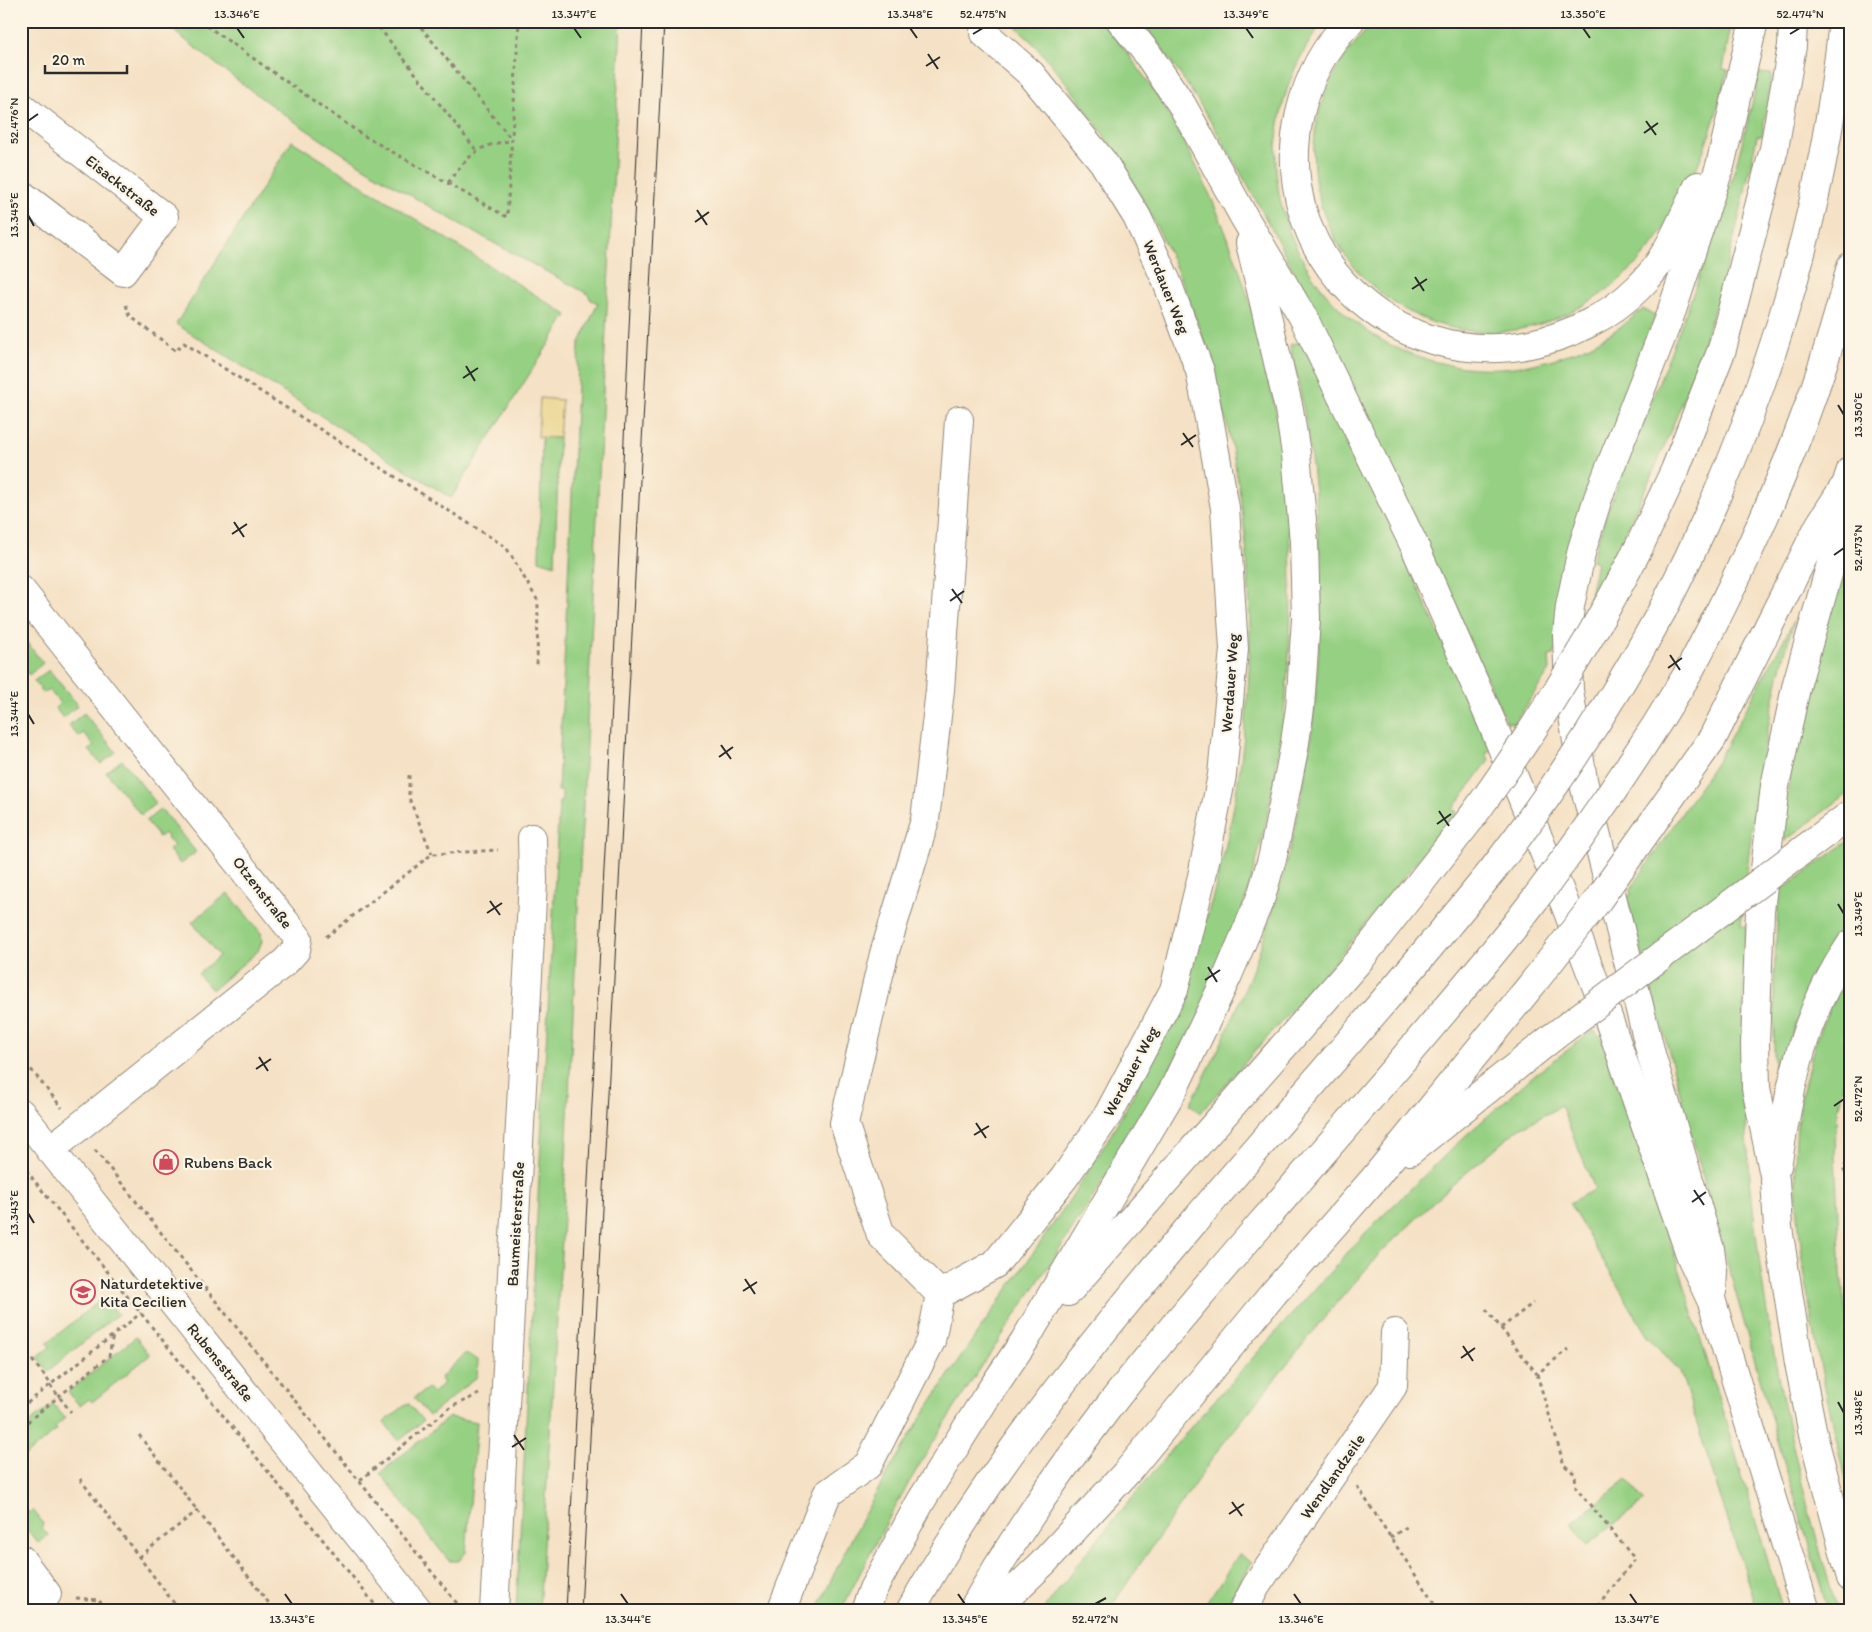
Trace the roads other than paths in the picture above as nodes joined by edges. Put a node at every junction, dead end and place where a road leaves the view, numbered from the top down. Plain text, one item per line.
1 (985, 21) edge
2 (1122, 21) edge
3 (1350, 21) edge
4 (1754, 21) edge
5 (1794, 21) edge
6 (1843, 21) edge
7 (21, 106) edge
8 (1735, 111) junction
9 (21, 194) edge
10 (1244, 217) junction
11 (1851, 266) edge
12 (960, 420) dead end
13 (1848, 478) edge
14 (21, 590) edge
15 (1851, 814) edge
16 (532, 838) dead end
17 (1851, 944) edge
18 (21, 1113) edge
19 (50, 1150) junction
20 (1373, 1180) junction
21 (1775, 1180) junction
22 (940, 1294) junction
23 (1712, 1302) junction
24 (1395, 1333) dead end
25 (1025, 1340) junction
26 (21, 1559) edge
27 (1851, 1578) edge
28 (28, 1611) edge
29 (419, 1611) edge
30 (494, 1611) edge
31 (781, 1611) edge
32 (865, 1611) edge
33 (910, 1611) edge
34 (972, 1611) edge
35 (993, 1611) edge
36 (1243, 1611) edge
37 (1806, 1611) edge

1 - 22 main road, Werdauer Weg
2 - 10 main road
3 - 8 main road
4 - 8 main road
5 - 25 main road, bridge
6 - 33 main road, bridge
7 - 9 main road, Eisackstraße
8 - 23 main road
10 - 23 main road
10 - 25 main road
11 - 34 main road, bridge
12 - 22 main road
13 - 20 main road, bridge
13 - 21 main road
14 - 19 main road, Otzenstraße
15 - 20 main road, bridge
16 - 30 main road, Baumeisterstraße
17 - 21 main road
18 - 19 main road, Rubensstraße
19 - 29 main road, Rubensstraße
20 - 35 main road
21 - 27 main road
22 - 31 main road
23 - 37 main road
24 - 36 main road, Wendlandzeile
25 - 32 main road
26 - 28 main road

